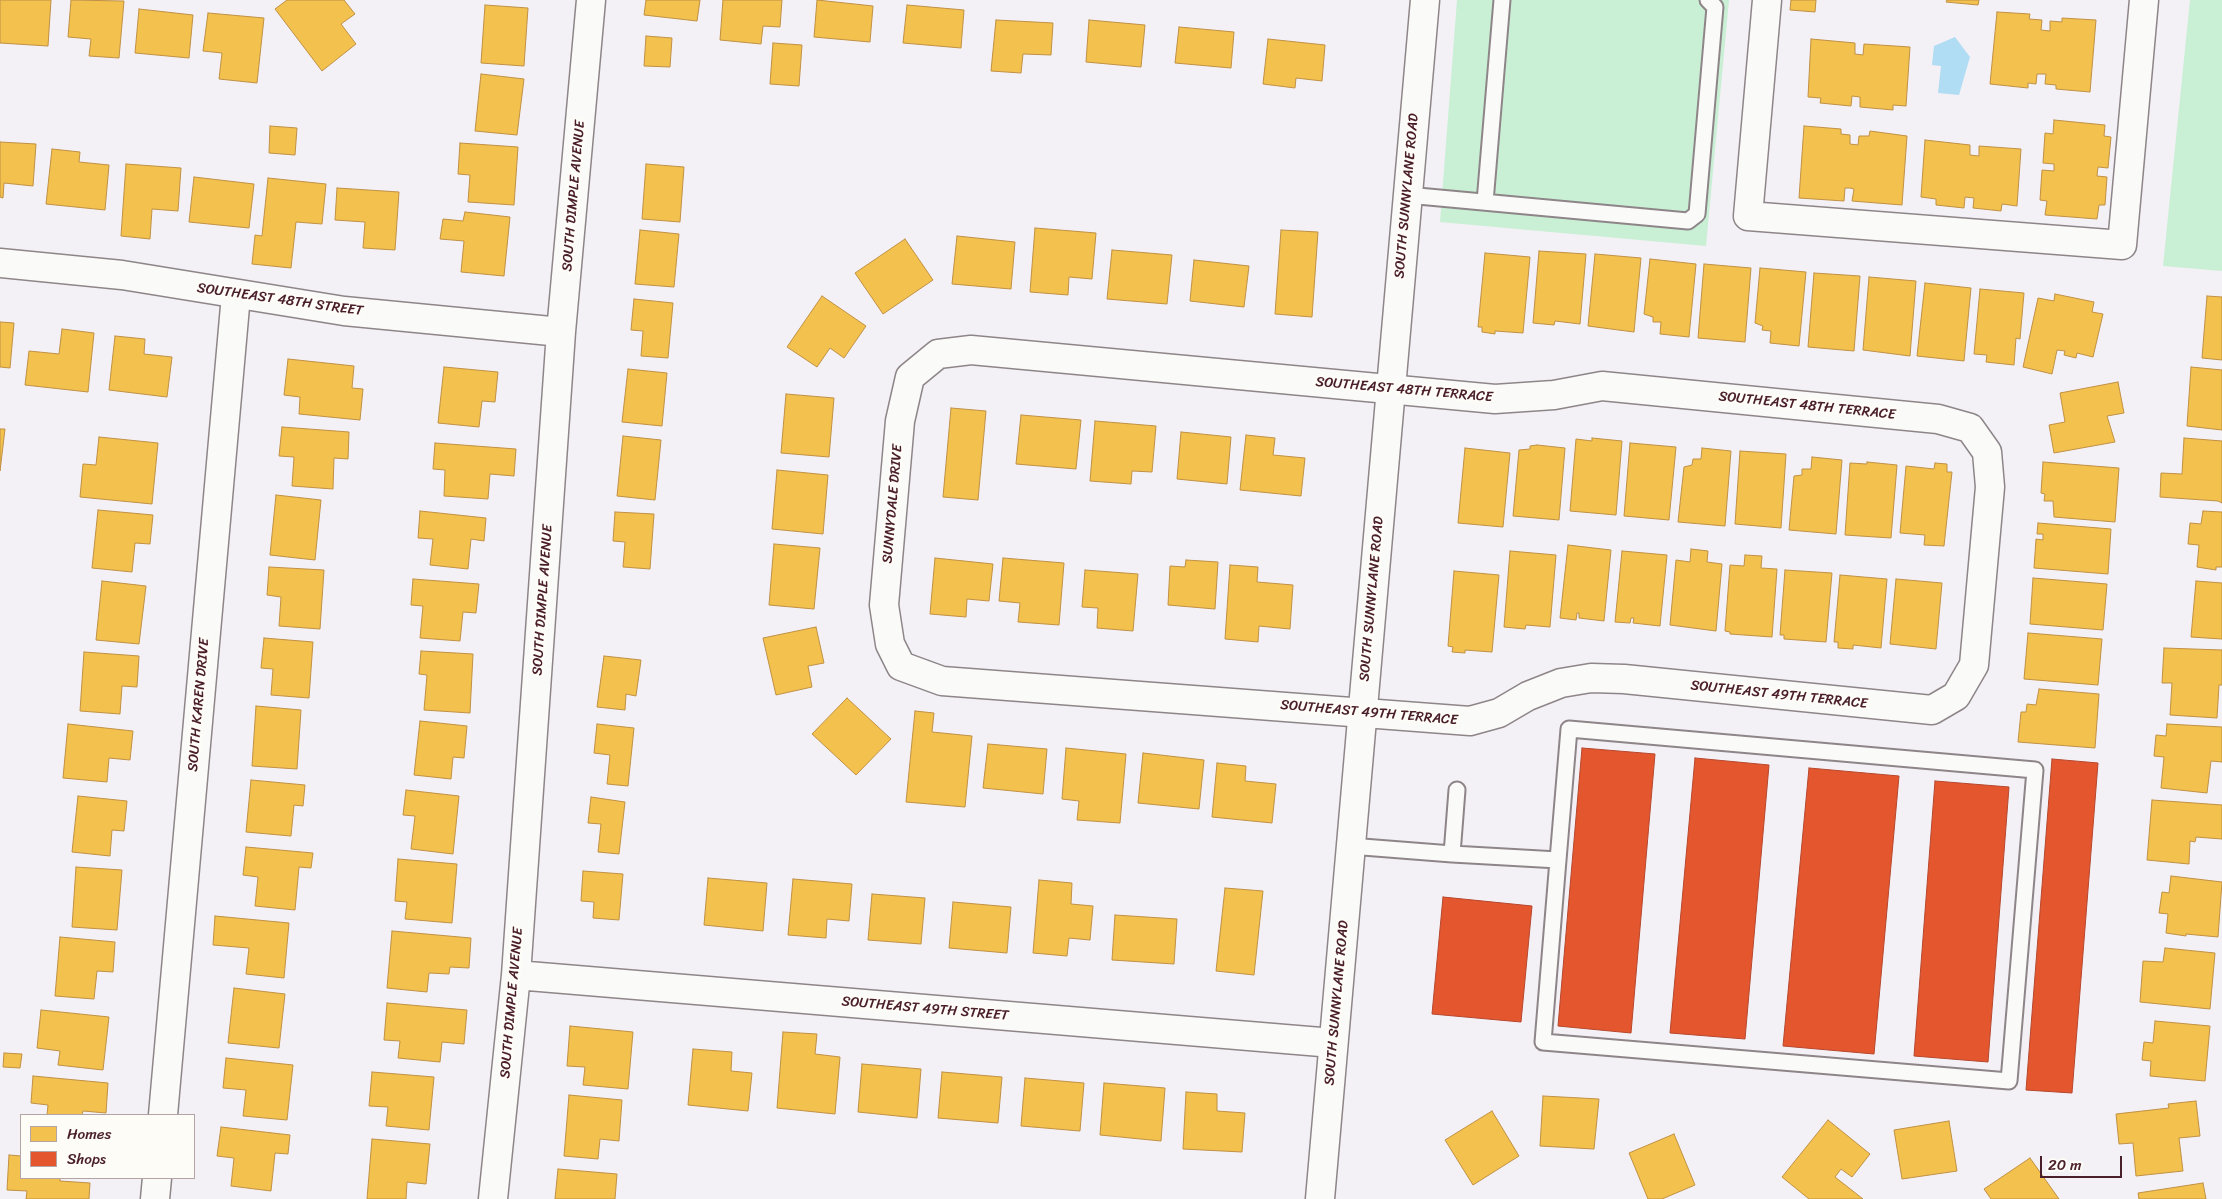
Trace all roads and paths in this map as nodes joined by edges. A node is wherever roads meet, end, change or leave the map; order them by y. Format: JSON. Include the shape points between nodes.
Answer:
{"nodes":[{"id":1,"x":591,"y":0,"type":"edge"},
{"id":2,"x":1425,"y":0,"type":"edge"},
{"id":3,"x":1502,"y":0,"type":"edge"},
{"id":4,"x":1708,"y":0,"type":"edge"},
{"id":5,"x":1767,"y":0,"type":"edge"},
{"id":6,"x":2144,"y":0,"type":"edge"},
{"id":7,"x":1407,"y":195,"type":"junction"},
{"id":8,"x":1486,"y":202,"type":"junction"},
{"id":9,"x":0,"y":263,"type":"edge"},
{"id":10,"x":236,"y":295,"type":"junction"},
{"id":11,"x":562,"y":332,"type":"junction"},
{"id":12,"x":938,"y":354,"type":"joint"},
{"id":13,"x":1390,"y":388,"type":"junction"},
{"id":14,"x":1984,"y":561,"type":"joint"},
{"id":15,"x":902,"y":666,"type":"joint"},
{"id":16,"x":1362,"y":714,"type":"junction"},
{"id":17,"x":1457,"y":790,"type":"dead end"},
{"id":18,"x":1350,"y":846,"type":"junction"},
{"id":19,"x":1452,"y":854,"type":"junction"},
{"id":20,"x":1558,"y":860,"type":"junction"},
{"id":21,"x":516,"y":975,"type":"junction"},
{"id":22,"x":1333,"y":1043,"type":"junction"},
{"id":23,"x":163,"y":1114,"type":"edge"},
{"id":24,"x":157,"y":1179,"type":"edge"},
{"id":25,"x":155,"y":1199,"type":"edge"},
{"id":26,"x":493,"y":1199,"type":"edge"},
{"id":27,"x":1320,"y":1199,"type":"edge"}],
"edges":[{"from":1,"to":11,"type":"street","name":"SOUTH DIMPLE AVENUE"},
{"from":2,"to":7,"type":"street","name":"SOUTH SUNNYLANE ROAD"},
{"from":3,"to":8,"type":"lane"},
{"from":4,"to":8,"type":"lane","via":[[1715,7],[1697,214],[1688,221]]},
{"from":5,"to":6,"type":"street","via":[[1748,216],[2122,245]]},
{"from":7,"to":8,"type":"lane"},
{"from":7,"to":13,"type":"street","name":"SOUTH SUNNYLANE ROAD"},
{"from":9,"to":10,"type":"street","name":"SOUTHEAST 48TH STREET","via":[[122,275]]},
{"from":10,"to":11,"type":"street","name":"SOUTHEAST 48TH STREET","via":[[344,311]]},
{"from":10,"to":23,"type":"street","name":"SOUTH KAREN DRIVE"},
{"from":11,"to":21,"type":"street","name":"SOUTH DIMPLE AVENUE"},
{"from":12,"to":13,"type":"street","name":"SOUTHEAST 48TH TERRACE","via":[[971,350]]},
{"from":12,"to":15,"type":"street","name":"SUNNYDALE DRIVE","via":[[910,377],[900,421],[884,605],[890,644]]},
{"from":13,"to":14,"type":"street","name":"SOUTHEAST 48TH TERRACE","via":[[1495,399],[1554,395],[1602,386],[1938,419],[1970,428],[1987,452],[1990,487]]},
{"from":13,"to":16,"type":"street","name":"SOUTH SUNNYLANE ROAD"},
{"from":14,"to":16,"type":"street","name":"SOUTHEAST 49TH TERRACE","via":[[1974,666],[1956,696],[1932,710],[1591,678],[1561,682],[1499,713],[1470,721]]},
{"from":15,"to":16,"type":"street","name":"SOUTHEAST 49TH TERRACE","via":[[942,681]]},
{"from":16,"to":18,"type":"street","name":"SOUTH SUNNYLANE ROAD"},
{"from":17,"to":19,"type":"lane"},
{"from":18,"to":19,"type":"lane"},
{"from":18,"to":22,"type":"street","name":"SOUTH SUNNYLANE ROAD"},
{"from":19,"to":20,"type":"lane"},
{"from":20,"to":20,"type":"lane","via":[[1569,729],[2035,770],[2010,1081],[1543,1042]]},
{"from":21,"to":22,"type":"street","name":"SOUTHEAST 49TH STREET"},
{"from":21,"to":26,"type":"street","name":"SOUTH DIMPLE AVENUE"},
{"from":22,"to":27,"type":"street","name":"SOUTH SUNNYLANE ROAD"},
{"from":24,"to":25,"type":"street"}]}
